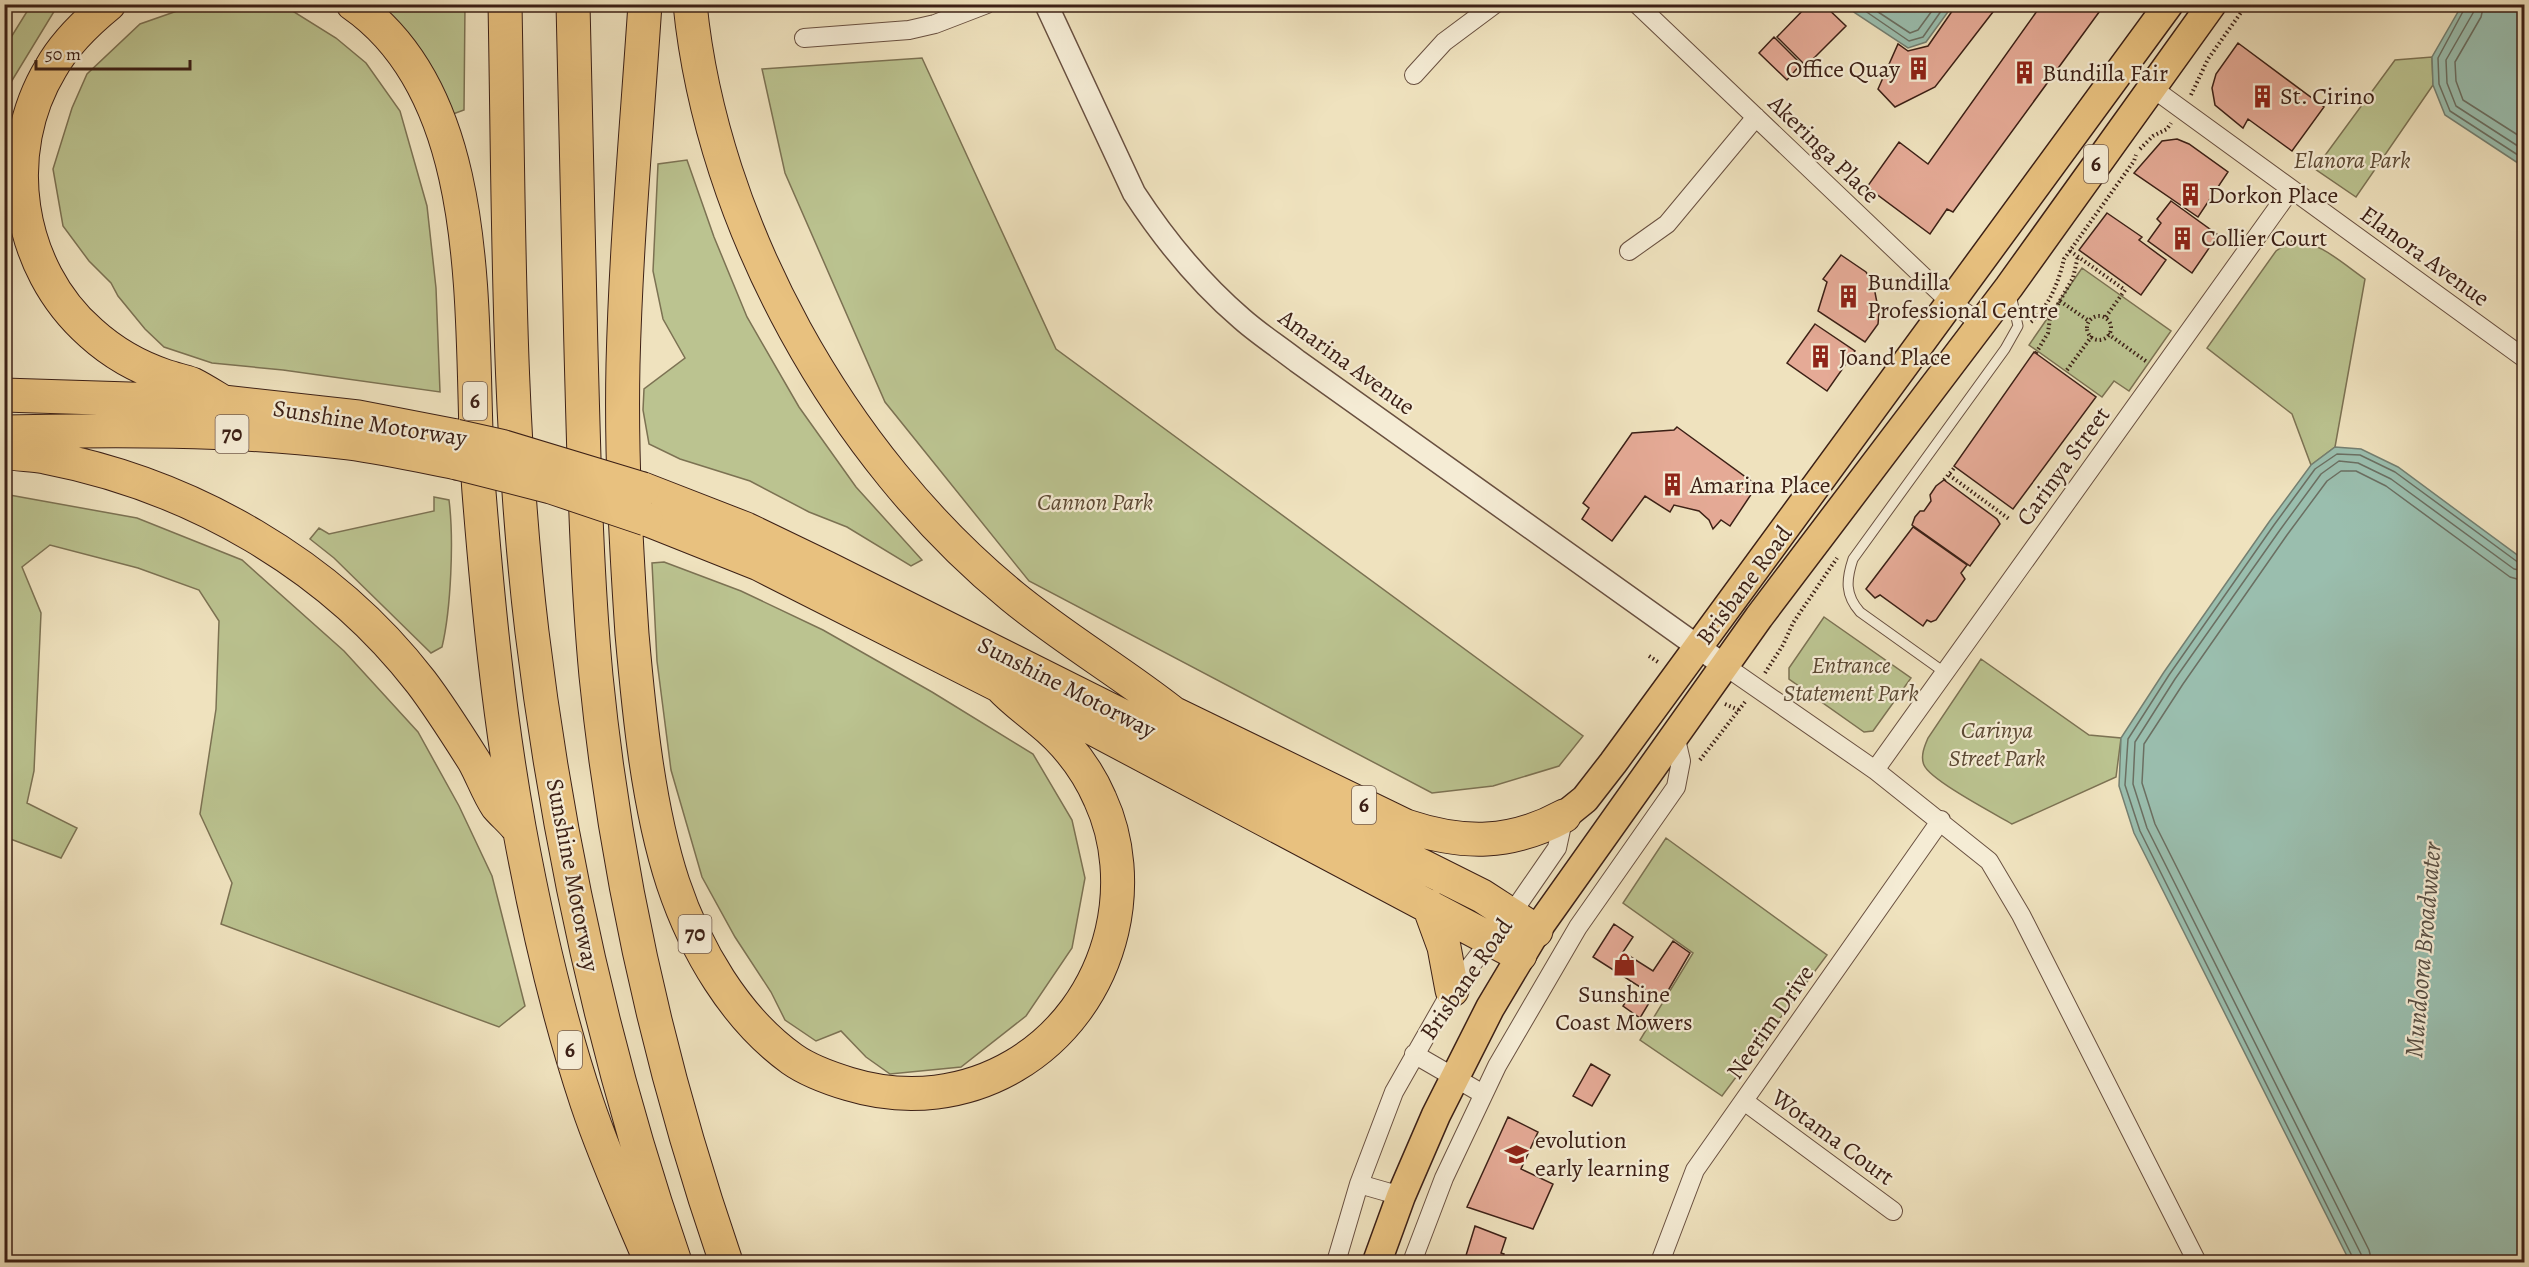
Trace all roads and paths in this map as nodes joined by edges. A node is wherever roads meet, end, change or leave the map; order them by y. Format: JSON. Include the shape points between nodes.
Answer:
{"nodes":[{"id":1,"x":109,"y":4,"type":"edge"},
{"id":2,"x":352,"y":4,"type":"edge"},
{"id":3,"x":505,"y":4,"type":"edge"},
{"id":4,"x":573,"y":4,"type":"edge"},
{"id":5,"x":645,"y":4,"type":"edge"},
{"id":6,"x":690,"y":4,"type":"edge"},
{"id":7,"x":987,"y":4,"type":"edge"},
{"id":8,"x":1046,"y":4,"type":"edge"},
{"id":9,"x":1495,"y":4,"type":"edge"},
{"id":10,"x":1637,"y":4,"type":"edge"},
{"id":11,"x":2169,"y":4,"type":"edge"},
{"id":12,"x":2212,"y":4,"type":"edge"},
{"id":13,"x":804,"y":38,"type":"dead end"},
{"id":14,"x":1414,"y":75,"type":"dead end"},
{"id":15,"x":2151,"y":87,"type":"junction"},
{"id":16,"x":1756,"y":117,"type":"junction"},
{"id":17,"x":2291,"y":189,"type":"junction"},
{"id":18,"x":1629,"y":250,"type":"dead end"},
{"id":19,"x":2070,"y":250,"type":"dead end"},
{"id":20,"x":2078,"y":256,"type":"junction"},
{"id":21,"x":2009,"y":287,"type":"junction"},
{"id":22,"x":2060,"y":301,"type":"junction"},
{"id":23,"x":1951,"y":303,"type":"junction"},
{"id":24,"x":2105,"y":318,"type":"junction"},
{"id":25,"x":2089,"y":321,"type":"junction"},
{"id":26,"x":1981,"y":323,"type":"junction"},
{"id":27,"x":2108,"y":334,"type":"junction"},
{"id":28,"x":2092,"y":336,"type":"junction"},
{"id":29,"x":2036,"y":353,"type":"dead end"},
{"id":30,"x":2524,"y":357,"type":"edge"},
{"id":31,"x":2067,"y":370,"type":"dead end"},
{"id":32,"x":2161,"y":371,"type":"junction"},
{"id":33,"x":4,"y":395,"type":"edge"},
{"id":34,"x":223,"y":402,"type":"junction"},
{"id":35,"x":4,"y":432,"type":"edge"},
{"id":36,"x":457,"y":449,"type":"junction"},
{"id":37,"x":4,"y":452,"type":"edge"},
{"id":38,"x":1955,"y":467,"type":"dead end"},
{"id":39,"x":1948,"y":475,"type":"junction"},
{"id":40,"x":1944,"y":480,"type":"dead end"},
{"id":41,"x":644,"y":504,"type":"junction"},
{"id":42,"x":2009,"y":519,"type":"dead end"},
{"id":43,"x":791,"y":550,"type":"junction"},
{"id":44,"x":1698,"y":647,"type":"junction"},
{"id":45,"x":1649,"y":656,"type":"dead end"},
{"id":46,"x":1661,"y":664,"type":"dead end"},
{"id":47,"x":1725,"y":666,"type":"junction"},
{"id":48,"x":1944,"y":672,"type":"junction"},
{"id":49,"x":1000,"y":686,"type":"junction"},
{"id":50,"x":1724,"y":704,"type":"dead end"},
{"id":51,"x":1739,"y":710,"type":"dead end"},
{"id":52,"x":1173,"y":713,"type":"junction"},
{"id":53,"x":1675,"y":735,"type":"junction"},
{"id":54,"x":1875,"y":770,"type":"junction"},
{"id":55,"x":1564,"y":816,"type":"junction"},
{"id":56,"x":1941,"y":820,"type":"junction"},
{"id":57,"x":519,"y":829,"type":"junction"},
{"id":58,"x":1429,"y":906,"type":"junction"},
{"id":59,"x":1514,"y":935,"type":"junction"},
{"id":60,"x":1452,"y":990,"type":"junction"},
{"id":61,"x":1414,"y":1054,"type":"junction"},
{"id":62,"x":1454,"y":1078,"type":"junction"},
{"id":63,"x":1483,"y":1094,"type":"junction"},
{"id":64,"x":1744,"y":1101,"type":"junction"},
{"id":65,"x":1359,"y":1184,"type":"junction"},
{"id":66,"x":1401,"y":1196,"type":"junction"},
{"id":67,"x":1893,"y":1211,"type":"dead end"},
{"id":68,"x":651,"y":1263,"type":"edge"},
{"id":69,"x":675,"y":1263,"type":"edge"},
{"id":70,"x":726,"y":1263,"type":"edge"},
{"id":71,"x":1336,"y":1263,"type":"edge"},
{"id":72,"x":1377,"y":1263,"type":"edge"},
{"id":73,"x":1412,"y":1263,"type":"edge"},
{"id":74,"x":1660,"y":1263,"type":"edge"},
{"id":75,"x":2197,"y":1263,"type":"edge"}],
"edges":[{"from":1,"to":34,"type":"highway","number":"6","via":[[72,39],[37,95],[26,126],[21,158],[25,222],[48,282],[90,333],[141,367],[192,384]]},
{"from":2,"to":57,"type":"highway","number":"6","via":[[385,32],[406,58],[442,129],[455,169],[467,241],[479,488],[493,642]]},
{"from":3,"to":69,"type":"highway","name":"Sunshine Motorway","via":[[516,406],[532,631],[569,868],[592,973],[630,1117]]},
{"from":4,"to":70,"type":"highway","name":"Sunshine Motorway","via":[[587,532],[598,688],[622,866],[642,966],[670,1081]]},
{"from":5,"to":49,"type":"highway","number":"70","via":[[628,241],[623,453],[636,678],[652,794],[673,882],[708,961],[739,1008],[767,1039],[795,1061],[827,1077],[867,1089],[924,1094],[990,1078],[1047,1043],[1084,1001],[1098,974],[1116,905],[1117,861],[1111,827],[1101,800],[1063,742]]},
{"from":6,"to":52,"type":"highway","via":[[707,104],[747,228],[807,352],[856,429],[937,527],[1011,595]]},
{"from":7,"to":13,"type":"street","via":[[909,30]]},
{"from":8,"to":44,"type":"street","name":"Amarina Avenue","via":[[1134,192],[1171,245],[1214,292],[1242,319],[1298,361]]},
{"from":9,"to":14,"type":"street","via":[[1444,42]]},
{"from":10,"to":16,"type":"street","name":"Akeringa Place"},
{"from":11,"to":23,"type":"main road","name":"Brisbane Road","number":"6"},
{"from":12,"to":15,"type":"main road","name":"Brisbane Road","number":"6"},
{"from":15,"to":17,"type":"street","name":"Elanora Avenue"},
{"from":15,"to":21,"type":"main road","name":"Brisbane Road","number":"6"},
{"from":16,"to":18,"type":"street","via":[[1667,224]]},
{"from":16,"to":23,"type":"street","name":"Akeringa Place"},
{"from":17,"to":30,"type":"street","name":"Elanora Avenue"},
{"from":17,"to":32,"type":"street","name":"Carinya Street"},
{"from":19,"to":20,"type":"path"},
{"from":20,"to":22,"type":"path","via":[[2073,278]]},
{"from":20,"to":24,"type":"path","via":[[2125,290]]},
{"from":21,"to":26,"type":"main road","name":"Brisbane Road","number":"6"},
{"from":21,"to":48,"type":"lane","via":[[2018,326],[1853,559],[1848,574],[1851,601],[1860,612]]},
{"from":22,"to":25,"type":"path"},
{"from":22,"to":29,"type":"path"},
{"from":23,"to":26,"type":"street","name":"Akeringa Place"},
{"from":23,"to":44,"type":"main road","name":"Brisbane Road","number":"6"},
{"from":24,"to":25,"type":"path"},
{"from":24,"to":27,"type":"path","via":[[2110,325]]},
{"from":25,"to":28,"type":"path","via":[[2087,328]]},
{"from":26,"to":47,"type":"main road","name":"Brisbane Road","number":"6"},
{"from":27,"to":28,"type":"path","via":[[2102,339]]},
{"from":27,"to":32,"type":"path"},
{"from":28,"to":31,"type":"path"},
{"from":32,"to":48,"type":"street","name":"Carinya Street"},
{"from":33,"to":34,"type":"highway","name":"Sunshine Motorway"},
{"from":34,"to":36,"type":"highway","name":"Sunshine Motorway","number":"6","via":[[358,417]]},
{"from":35,"to":36,"type":"highway","name":"Sunshine Motorway","number":"70","via":[[171,431]]},
{"from":36,"to":41,"type":"highway","name":"Sunshine Motorway","number":"6","bridge":true,"via":[[511,449]]},
{"from":37,"to":57,"type":"highway","via":[[53,459],[152,487],[229,522],[289,558],[343,600],[413,673],[459,737],[496,804]]},
{"from":38,"to":39,"type":"path"},
{"from":39,"to":40,"type":"path"},
{"from":39,"to":42,"type":"path"},
{"from":41,"to":43,"type":"highway","name":"Sunshine Motorway","number":"6","via":[[737,525]]},
{"from":41,"to":49,"type":"highway","name":"Sunshine Motorway","number":"70"},
{"from":43,"to":52,"type":"highway","number":"6","via":[[833,558],[1136,700]]},
{"from":43,"to":59,"type":"highway","name":"Sunshine Motorway","via":[[1482,896]]},
{"from":44,"to":47,"type":"street","name":"Amarina Avenue"},
{"from":44,"to":55,"type":"main road","name":"Brisbane Road","number":"6","via":[[1594,788]]},
{"from":45,"to":46,"type":"path"},
{"from":47,"to":53,"type":"main road","name":"Brisbane Road","number":"6"},
{"from":47,"to":54,"type":"street"},
{"from":48,"to":54,"type":"street","name":"Carinya Street"},
{"from":49,"to":58,"type":"highway","name":"Sunshine Motorway","via":[[1041,700]]},
{"from":50,"to":51,"type":"path"},
{"from":52,"to":55,"type":"highway","number":"6","via":[[1425,832],[1467,839],[1509,838]]},
{"from":53,"to":59,"type":"main road","name":"Brisbane Road","number":"6"},
{"from":53,"to":63,"type":"street","via":[[1682,761],[1676,787],[1578,927]]},
{"from":54,"to":56,"type":"street"},
{"from":55,"to":59,"type":"street","name":"Brisbane Road","via":[[1557,848]]},
{"from":56,"to":64,"type":"street","name":"Neerim Drive"},
{"from":56,"to":75,"type":"street","via":[[1989,861],[2016,906]]},
{"from":57,"to":68,"type":"highway","number":"6","via":[[569,1047],[588,1106]]},
{"from":58,"to":59,"type":"highway","name":"Sunshine Motorway"},
{"from":58,"to":60,"type":"highway","via":[[1444,947]]},
{"from":59,"to":60,"type":"street","name":"Brisbane Road"},
{"from":59,"to":62,"type":"main road","name":"Brisbane Road","number":"6"},
{"from":60,"to":61,"type":"street","name":"Brisbane Road"},
{"from":61,"to":62,"type":"street"},
{"from":61,"to":65,"type":"street","name":"Brisbane Road","via":[[1383,1117]]},
{"from":62,"to":63,"type":"street"},
{"from":62,"to":66,"type":"main road","name":"Brisbane Road","number":"6"},
{"from":63,"to":73,"type":"street","via":[[1444,1178]]},
{"from":64,"to":67,"type":"street","name":"Wotama Court"},
{"from":64,"to":74,"type":"street","name":"Neerim Drive","via":[[1695,1170]]},
{"from":65,"to":66,"type":"street"},
{"from":65,"to":71,"type":"street","name":"Brisbane Road"},
{"from":66,"to":72,"type":"main road","name":"Brisbane Road","number":"6"}]}
